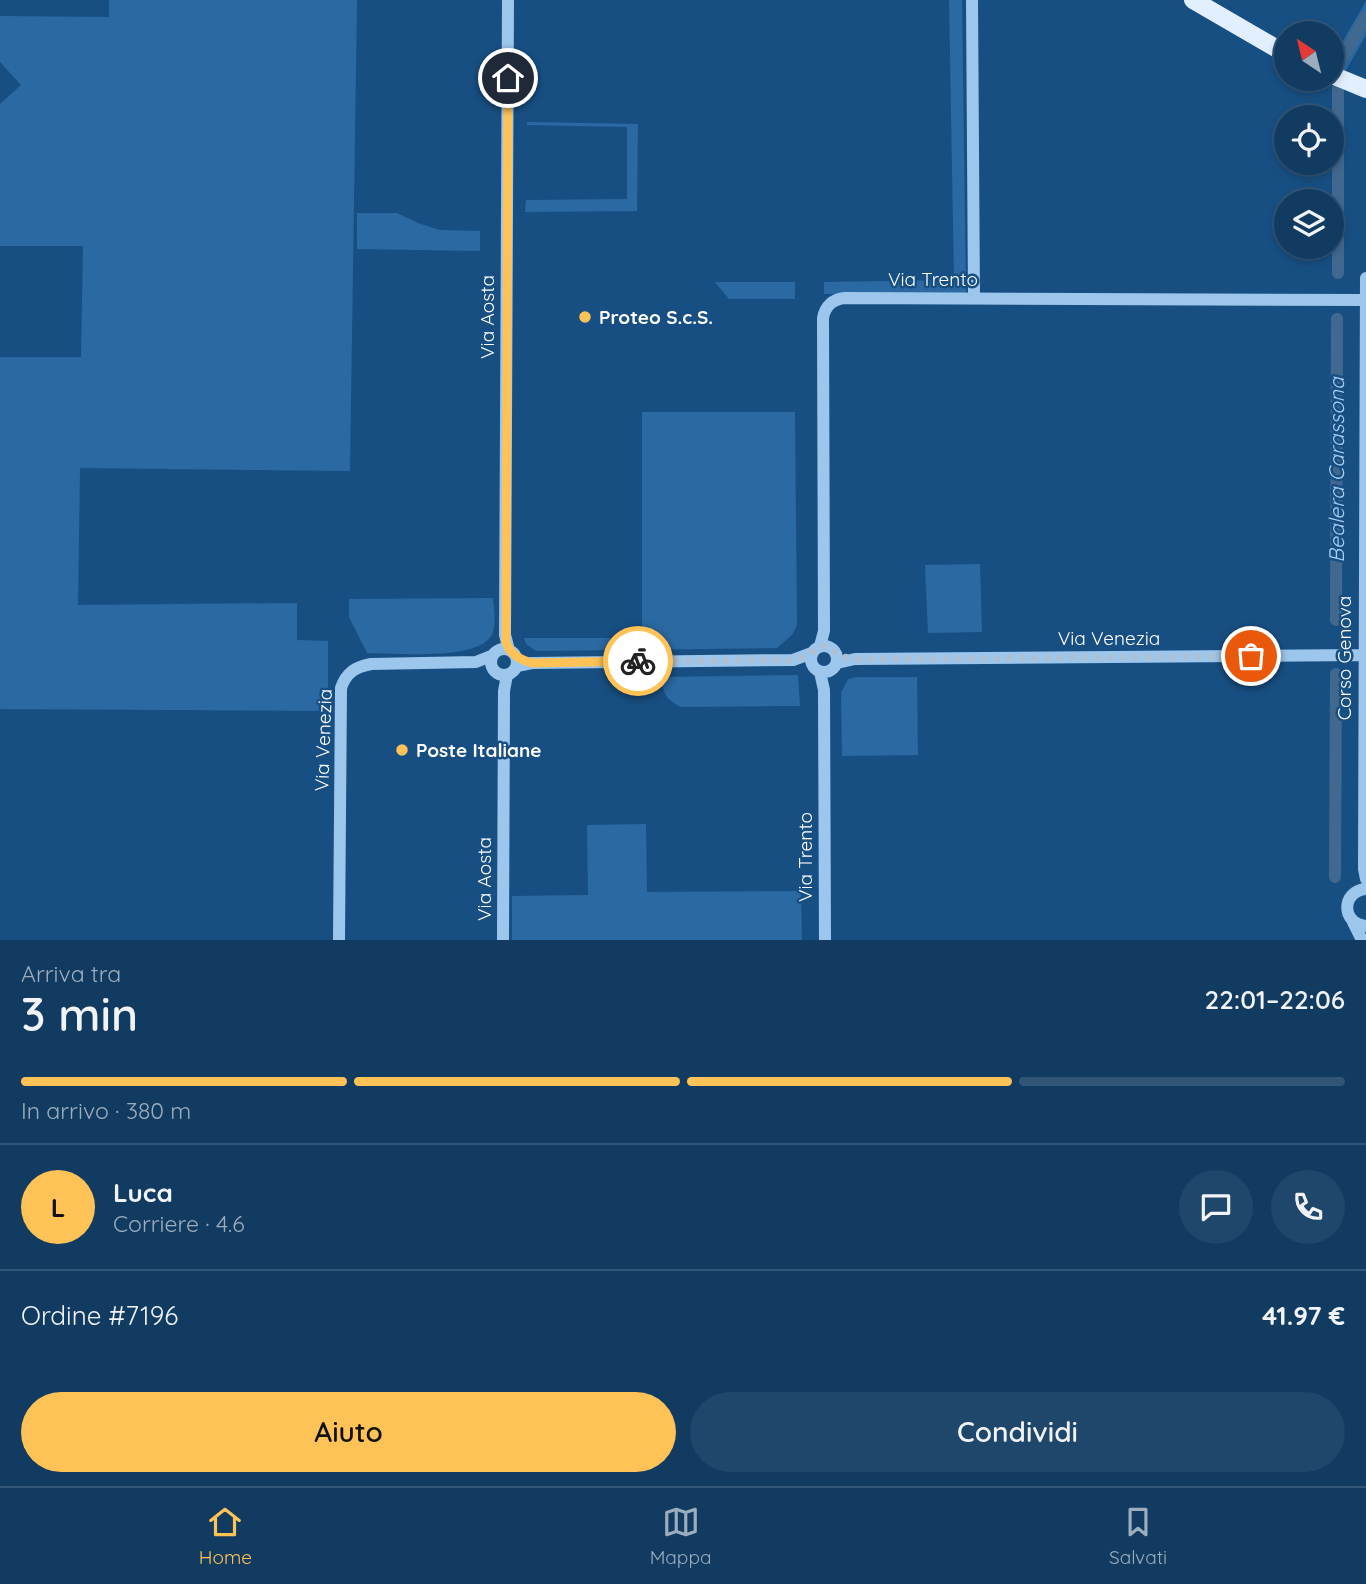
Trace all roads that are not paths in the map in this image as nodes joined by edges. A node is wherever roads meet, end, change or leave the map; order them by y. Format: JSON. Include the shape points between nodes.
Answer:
{"nodes":[{"id":1,"x":508,"y":0,"type":"edge"},
{"id":2,"x":972,"y":0,"type":"edge"},
{"id":3,"x":1193,"y":0,"type":"edge"},
{"id":4,"x":1274,"y":47,"type":"edge"},
{"id":5,"x":1344,"y":80,"type":"edge"},
{"id":6,"x":1366,"y":89,"type":"edge"},
{"id":7,"x":1366,"y":278,"type":"edge"},
{"id":8,"x":975,"y":298,"type":"junction"},
{"id":9,"x":1366,"y":300,"type":"edge"},
{"id":10,"x":1363,"y":655,"type":"junction"},
{"id":11,"x":824,"y":659,"type":"junction"},
{"id":12,"x":504,"y":662,"type":"junction"},
{"id":13,"x":1365,"y":874,"type":"edge"},
{"id":14,"x":1361,"y":891,"type":"edge"},
{"id":15,"x":1360,"y":924,"type":"edge"},
{"id":16,"x":339,"y":940,"type":"edge"},
{"id":17,"x":503,"y":940,"type":"edge"},
{"id":18,"x":825,"y":940,"type":"edge"},
{"id":19,"x":1362,"y":940,"type":"edge"}],
"edges":[{"from":1,"to":12,"type":"street","name":"Via Aosta"},
{"from":2,"to":8,"type":"street"},
{"from":3,"to":4,"type":"main road"},
{"from":5,"to":6,"type":"main road"},
{"from":7,"to":9,"type":"street","name":"Corso Genova"},
{"from":8,"to":9,"type":"street","name":"Via Trento"},
{"from":8,"to":11,"type":"street","name":"Via Trento","via":[[842,298],[826,308]]},
{"from":9,"to":10,"type":"street","name":"Corso Genova"},
{"from":10,"to":11,"type":"street","name":"Via Venezia"},
{"from":10,"to":13,"type":"street","name":"Corso Genova"},
{"from":11,"to":12,"type":"street","name":"Via Venezia"},
{"from":11,"to":18,"type":"street","name":"Via Trento"},
{"from":12,"to":16,"type":"street","name":"Via Venezia","via":[[371,664],[359,666],[344,678]]},
{"from":12,"to":17,"type":"street","name":"Via Aosta"},
{"from":13,"to":14,"type":"street","name":"Corso Genova"},
{"from":14,"to":15,"type":"street","name":"Corso Genova","via":[[1350,896],[1346,907],[1349,917]]},
{"from":15,"to":19,"type":"street","name":"Corso Genova"}]}
